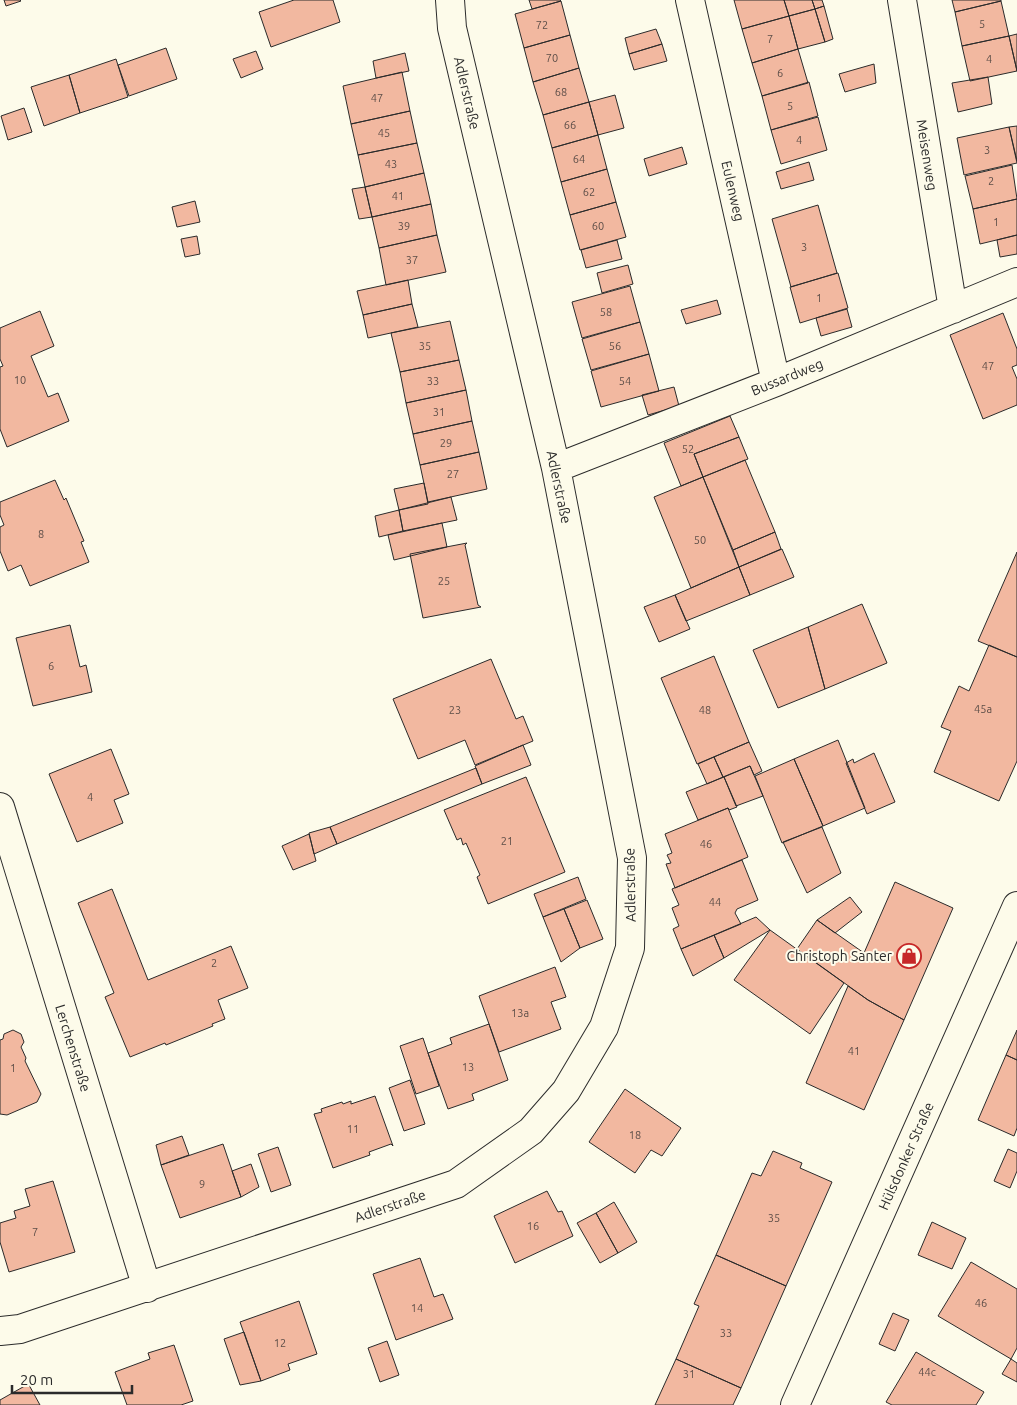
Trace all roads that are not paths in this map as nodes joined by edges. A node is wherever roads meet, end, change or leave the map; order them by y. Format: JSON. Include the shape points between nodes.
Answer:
{"nodes":[{"id":1,"x":690,"y":0,"type":"edge"},
{"id":2,"x":902,"y":0,"type":"edge"},
{"id":3,"x":457,"y":2,"type":"edge"},
{"id":4,"x":1017,"y":282,"type":"edge"},
{"id":5,"x":953,"y":310,"type":"junction"},
{"id":6,"x":776,"y":382,"type":"junction"},
{"id":7,"x":556,"y":468,"type":"junction"},
{"id":8,"x":0,"y":808,"type":"edge"},
{"id":9,"x":1017,"y":906,"type":"edge"},
{"id":10,"x":147,"y":1288,"type":"junction"},
{"id":11,"x":0,"y":1331,"type":"edge"},
{"id":12,"x":795,"y":1405,"type":"edge"}],
"edges":[{"from":1,"to":6,"type":"street","name":"Eulenweg"},
{"from":2,"to":5,"type":"street","name":"Meisenweg"},
{"from":3,"to":7,"type":"street","name":"Adlerstraße","via":[[452,28]]},
{"from":4,"to":5,"type":"street","name":"Bussardweg"},
{"from":5,"to":6,"type":"street","name":"Bussardweg"},
{"from":6,"to":7,"type":"street","name":"Bussardweg"},
{"from":7,"to":10,"type":"street","name":"Adlerstraße","via":[[632,858],[630,948],[604,1027],[566,1090],[531,1131],[456,1184]]},
{"from":8,"to":10,"type":"street","name":"Lerchenstraße"},
{"from":9,"to":12,"type":"street","name":"Hülsdonker Straße"},
{"from":10,"to":11,"type":"street","name":"Adlerstraße","via":[[20,1329]]}]}
